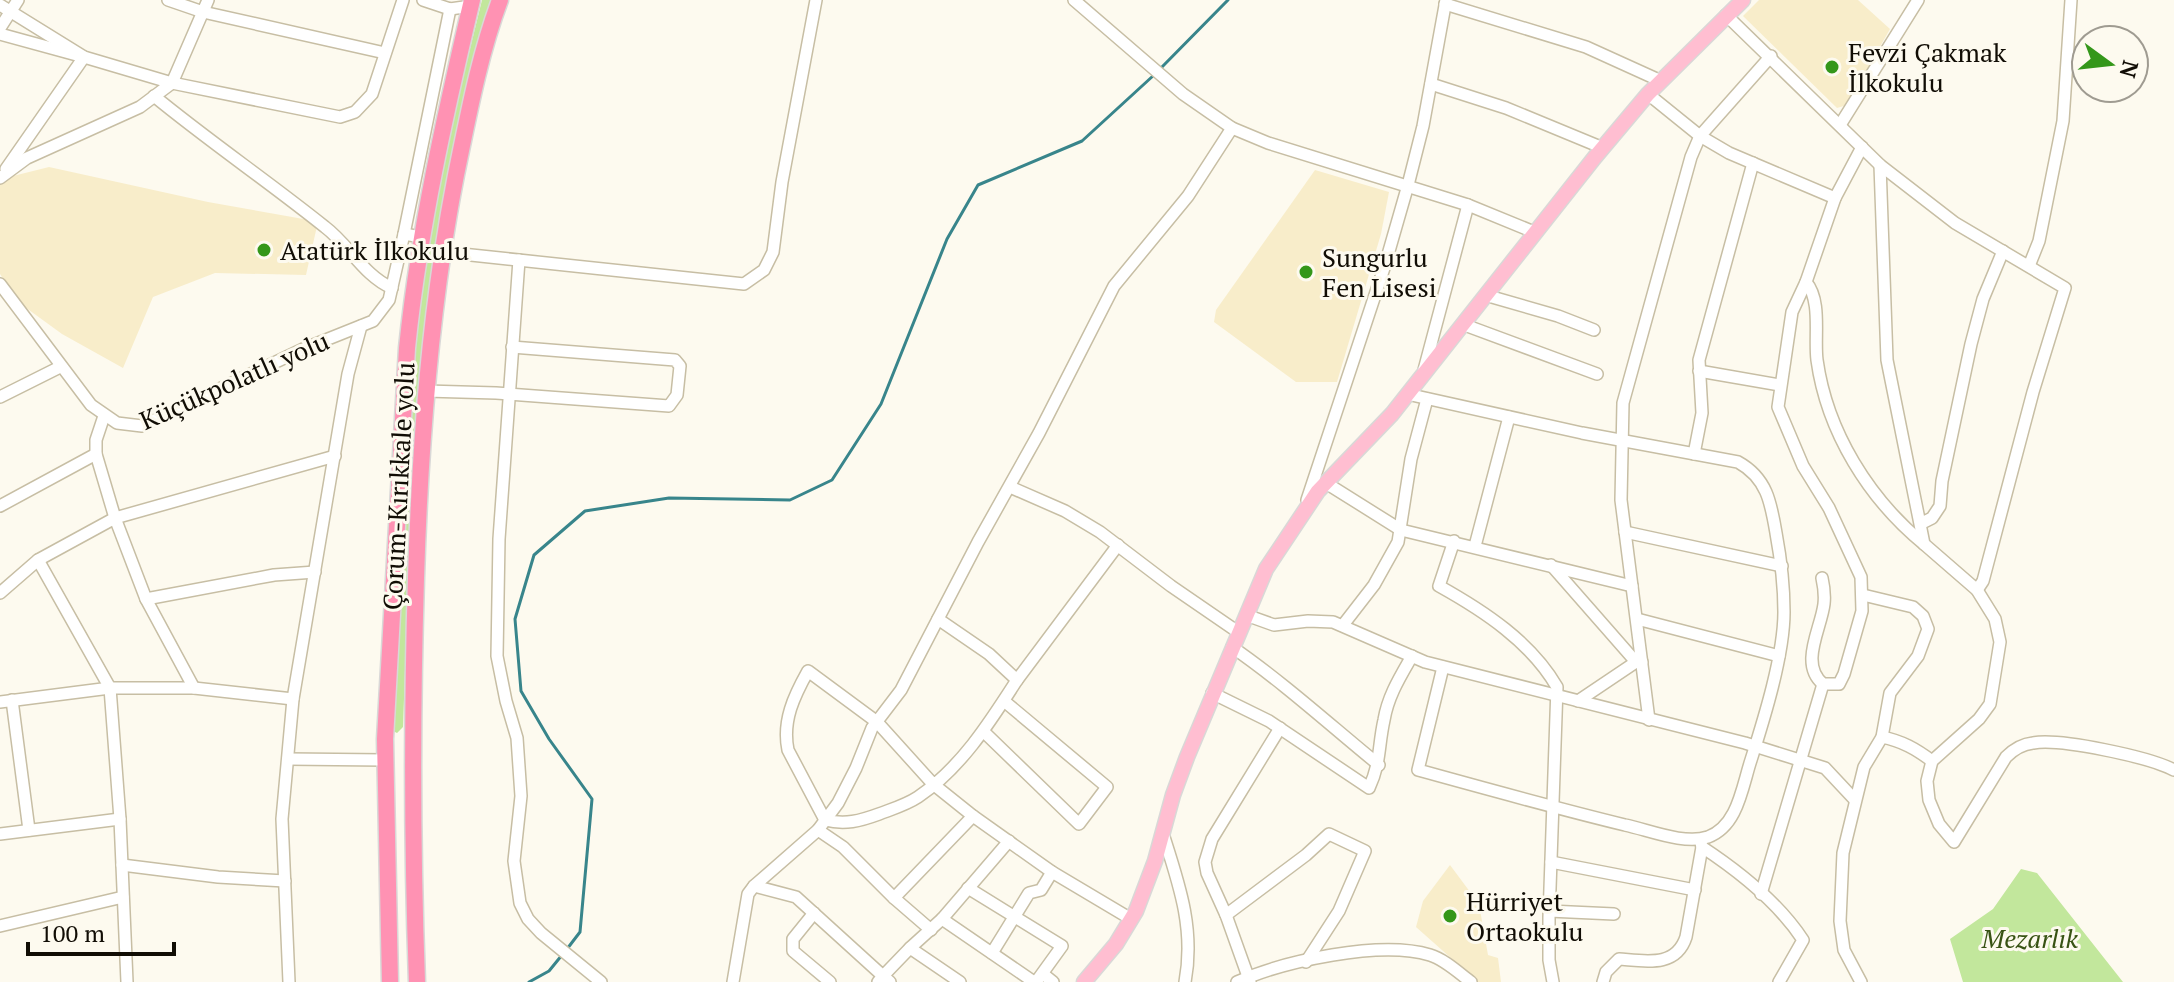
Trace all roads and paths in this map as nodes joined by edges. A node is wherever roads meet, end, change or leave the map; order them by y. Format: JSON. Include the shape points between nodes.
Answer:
{"nodes":[{"id":1,"x":18,"y":0,"type":"edge"},
{"id":2,"x":168,"y":0,"type":"edge"},
{"id":3,"x":403,"y":0,"type":"edge"},
{"id":4,"x":423,"y":0,"type":"edge"},
{"id":5,"x":500,"y":0,"type":"edge"},
{"id":6,"x":816,"y":0,"type":"edge"},
{"id":7,"x":1074,"y":0,"type":"edge"},
{"id":8,"x":1743,"y":0,"type":"edge"},
{"id":9,"x":1918,"y":0,"type":"edge"},
{"id":10,"x":2071,"y":0,"type":"edge"},
{"id":11,"x":1446,"y":2,"type":"edge"},
{"id":12,"x":472,"y":3,"type":"edge"},
{"id":13,"x":206,"y":6,"type":"edge"},
{"id":14,"x":5,"y":8,"type":"edge"},
{"id":15,"x":450,"y":9,"type":"junction"},
{"id":16,"x":1726,"y":15,"type":"junction"},
{"id":17,"x":0,"y":31,"type":"edge"},
{"id":18,"x":385,"y":53,"type":"junction"},
{"id":19,"x":1771,"y":56,"type":"junction"},
{"id":20,"x":84,"y":57,"type":"junction"},
{"id":21,"x":1661,"y":81,"type":"junction"},
{"id":22,"x":172,"y":83,"type":"junction"},
{"id":23,"x":1431,"y":84,"type":"junction"},
{"id":24,"x":1648,"y":94,"type":"junction"},
{"id":25,"x":154,"y":96,"type":"junction"},
{"id":26,"x":1840,"y":125,"type":"junction"},
{"id":27,"x":1232,"y":128,"type":"junction"},
{"id":28,"x":424,"y":129,"type":"junction"},
{"id":29,"x":442,"y":133,"type":"junction"},
{"id":30,"x":1700,"y":136,"type":"junction"},
{"id":31,"x":1862,"y":147,"type":"junction"},
{"id":32,"x":1603,"y":148,"type":"junction"},
{"id":33,"x":1753,"y":163,"type":"junction"},
{"id":34,"x":1880,"y":165,"type":"junction"},
{"id":35,"x":0,"y":177,"type":"edge"},
{"id":36,"x":1408,"y":185,"type":"junction"},
{"id":37,"x":1835,"y":198,"type":"junction"},
{"id":38,"x":1468,"y":205,"type":"junction"},
{"id":39,"x":1534,"y":232,"type":"junction"},
{"id":40,"x":412,"y":236,"type":"junction"},
{"id":41,"x":2003,"y":251,"type":"junction"},
{"id":42,"x":443,"y":252,"type":"junction"},
{"id":43,"x":519,"y":260,"type":"junction"},
{"id":44,"x":2029,"y":266,"type":"junction"},
{"id":45,"x":1806,"y":282,"type":"junction"},
{"id":46,"x":0,"y":284,"type":"edge"},
{"id":47,"x":392,"y":288,"type":"junction"},
{"id":48,"x":1485,"y":295,"type":"junction"},
{"id":49,"x":1462,"y":324,"type":"junction"},
{"id":50,"x":361,"y":326,"type":"junction"},
{"id":51,"x":1594,"y":330,"type":"dead end"},
{"id":52,"x":512,"y":347,"type":"junction"},
{"id":53,"x":60,"y":367,"type":"junction"},
{"id":54,"x":1699,"y":371,"type":"junction"},
{"id":55,"x":1423,"y":374,"type":"junction"},
{"id":56,"x":1597,"y":374,"type":"dead end"},
{"id":57,"x":1780,"y":385,"type":"junction"},
{"id":58,"x":426,"y":391,"type":"junction"},
{"id":59,"x":509,"y":394,"type":"junction"},
{"id":60,"x":1407,"y":394,"type":"junction"},
{"id":61,"x":0,"y":397,"type":"edge"},
{"id":62,"x":1427,"y":399,"type":"junction"},
{"id":63,"x":104,"y":416,"type":"junction"},
{"id":64,"x":1509,"y":417,"type":"junction"},
{"id":65,"x":1623,"y":440,"type":"junction"},
{"id":66,"x":96,"y":454,"type":"junction"},
{"id":67,"x":1694,"y":454,"type":"junction"},
{"id":68,"x":335,"y":456,"type":"junction"},
{"id":69,"x":1326,"y":483,"type":"junction"},
{"id":70,"x":1010,"y":487,"type":"junction"},
{"id":71,"x":0,"y":506,"type":"edge"},
{"id":72,"x":115,"y":518,"type":"junction"},
{"id":73,"x":1301,"y":518,"type":"junction"},
{"id":74,"x":1922,"y":523,"type":"junction"},
{"id":75,"x":1401,"y":530,"type":"junction"},
{"id":76,"x":1625,"y":532,"type":"junction"},
{"id":77,"x":1454,"y":541,"type":"junction"},
{"id":78,"x":1924,"y":544,"type":"junction"},
{"id":79,"x":1118,"y":545,"type":"junction"},
{"id":80,"x":1475,"y":546,"type":"junction"},
{"id":81,"x":38,"y":560,"type":"junction"},
{"id":82,"x":1551,"y":564,"type":"junction"},
{"id":83,"x":1782,"y":566,"type":"junction"},
{"id":84,"x":315,"y":572,"type":"junction"},
{"id":85,"x":1822,"y":578,"type":"dead end"},
{"id":86,"x":1632,"y":586,"type":"junction"},
{"id":87,"x":1977,"y":590,"type":"junction"},
{"id":88,"x":0,"y":593,"type":"edge"},
{"id":89,"x":1863,"y":595,"type":"junction"},
{"id":90,"x":146,"y":599,"type":"junction"},
{"id":91,"x":1246,"y":615,"type":"junction"},
{"id":92,"x":938,"y":619,"type":"junction"},
{"id":93,"x":1637,"y":619,"type":"junction"},
{"id":94,"x":1343,"y":625,"type":"junction"},
{"id":95,"x":1238,"y":632,"type":"junction"},
{"id":96,"x":1232,"y":647,"type":"junction"},
{"id":97,"x":1412,"y":656,"type":"junction"},
{"id":98,"x":1779,"y":656,"type":"junction"},
{"id":99,"x":1639,"y":662,"type":"junction"},
{"id":100,"x":1443,"y":667,"type":"junction"},
{"id":101,"x":1017,"y":680,"type":"junction"},
{"id":102,"x":1823,"y":684,"type":"junction"},
{"id":103,"x":110,"y":688,"type":"junction"},
{"id":104,"x":194,"y":688,"type":"junction"},
{"id":105,"x":1212,"y":693,"type":"junction"},
{"id":106,"x":1558,"y":695,"type":"junction"},
{"id":107,"x":293,"y":699,"type":"junction"},
{"id":108,"x":6,"y":701,"type":"edge"},
{"id":109,"x":1004,"y":701,"type":"junction"},
{"id":110,"x":1578,"y":701,"type":"junction"},
{"id":111,"x":1649,"y":720,"type":"junction"},
{"id":112,"x":877,"y":722,"type":"junction"},
{"id":113,"x":1280,"y":728,"type":"junction"},
{"id":114,"x":984,"y":732,"type":"junction"},
{"id":115,"x":1882,"y":737,"type":"junction"},
{"id":116,"x":1755,"y":747,"type":"junction"},
{"id":117,"x":288,"y":759,"type":"junction"},
{"id":118,"x":384,"y":760,"type":"junction"},
{"id":119,"x":1801,"y":761,"type":"junction"},
{"id":120,"x":1932,"y":761,"type":"junction"},
{"id":121,"x":1379,"y":765,"type":"junction"},
{"id":122,"x":2174,"y":770,"type":"edge"},
{"id":123,"x":933,"y":784,"type":"junction"},
{"id":124,"x":1855,"y":800,"type":"junction"},
{"id":125,"x":1553,"y":807,"type":"junction"},
{"id":126,"x":973,"y":816,"type":"junction"},
{"id":127,"x":120,"y":819,"type":"junction"},
{"id":128,"x":822,"y":825,"type":"junction"},
{"id":129,"x":29,"y":830,"type":"junction"},
{"id":130,"x":0,"y":834,"type":"edge"},
{"id":131,"x":1163,"y":834,"type":"junction"},
{"id":132,"x":1009,"y":841,"type":"junction"},
{"id":133,"x":1701,"y":843,"type":"junction"},
{"id":134,"x":1551,"y":862,"type":"junction"},
{"id":135,"x":122,"y":865,"type":"junction"},
{"id":136,"x":1052,"y":872,"type":"junction"},
{"id":137,"x":285,"y":881,"type":"junction"},
{"id":138,"x":754,"y":886,"type":"junction"},
{"id":139,"x":968,"y":888,"type":"junction"},
{"id":140,"x":1695,"y":890,"type":"junction"},
{"id":141,"x":1761,"y":894,"type":"junction"},
{"id":142,"x":123,"y":897,"type":"junction"},
{"id":143,"x":894,"y":898,"type":"junction"},
{"id":144,"x":1549,"y":911,"type":"junction"},
{"id":145,"x":814,"y":913,"type":"junction"},
{"id":146,"x":1614,"y":914,"type":"dead end"},
{"id":147,"x":1226,"y":915,"type":"junction"},
{"id":148,"x":1014,"y":917,"type":"junction"},
{"id":149,"x":942,"y":919,"type":"junction"},
{"id":150,"x":1131,"y":919,"type":"junction"},
{"id":151,"x":0,"y":926,"type":"edge"},
{"id":152,"x":931,"y":930,"type":"junction"},
{"id":153,"x":910,"y":948,"type":"junction"},
{"id":154,"x":992,"y":953,"type":"junction"},
{"id":155,"x":1306,"y":962,"type":"junction"},
{"id":156,"x":884,"y":980,"type":"edge"},
{"id":157,"x":1041,"y":980,"type":"edge"},
{"id":158,"x":1245,"y":980,"type":"edge"},
{"id":159,"x":1188,"y":981,"type":"edge"},
{"id":160,"x":127,"y":982,"type":"edge"},
{"id":161,"x":289,"y":982,"type":"edge"},
{"id":162,"x":390,"y":982,"type":"edge"},
{"id":163,"x":417,"y":982,"type":"edge"},
{"id":164,"x":601,"y":982,"type":"edge"},
{"id":165,"x":733,"y":982,"type":"edge"},
{"id":166,"x":830,"y":982,"type":"edge"},
{"id":167,"x":960,"y":982,"type":"edge"},
{"id":168,"x":1084,"y":982,"type":"edge"},
{"id":169,"x":1471,"y":982,"type":"edge"},
{"id":170,"x":1553,"y":982,"type":"edge"},
{"id":171,"x":1603,"y":982,"type":"edge"},
{"id":172,"x":1779,"y":982,"type":"edge"},
{"id":173,"x":1861,"y":982,"type":"edge"}],
"edges":[{"from":1,"to":14,"type":"street"},
{"from":2,"to":13,"type":"street"},
{"from":3,"to":18,"type":"street"},
{"from":4,"to":15,"type":"street"},
{"from":5,"to":42,"type":"highway","name":"Çorum-Kırıkkale yolu","via":[[470,111]]},
{"from":6,"to":43,"type":"street","via":[[773,252],[760,274],[744,284]]},
{"from":7,"to":27,"type":"street","via":[[1183,94]]},
{"from":8,"to":16,"type":"main road"},
{"from":9,"to":26,"type":"street"},
{"from":10,"to":44,"type":"street","via":[[2063,121],[2039,241]]},
{"from":11,"to":21,"type":"street","via":[[1586,47]]},
{"from":11,"to":23,"type":"street"},
{"from":12,"to":15,"type":"street"},
{"from":12,"to":29,"type":"highway","name":"Çorum-Kırıkkale yolu"},
{"from":13,"to":18,"type":"street"},
{"from":13,"to":22,"type":"street"},
{"from":14,"to":17,"type":"street"},
{"from":14,"to":20,"type":"street"},
{"from":15,"to":28,"type":"street","name":"Küçükpolatlı yolu"},
{"from":16,"to":19,"type":"street"},
{"from":16,"to":21,"type":"main road"},
{"from":17,"to":20,"type":"street"},
{"from":18,"to":22,"type":"street","via":[[367,101],[340,117]]},
{"from":19,"to":26,"type":"street"},
{"from":19,"to":30,"type":"street"},
{"from":20,"to":22,"type":"street"},
{"from":20,"to":35,"type":"street"},
{"from":21,"to":24,"type":"main road"},
{"from":22,"to":25,"type":"street"},
{"from":23,"to":32,"type":"street"},
{"from":23,"to":36,"type":"street"},
{"from":24,"to":30,"type":"street"},
{"from":24,"to":32,"type":"main road"},
{"from":25,"to":35,"type":"street","via":[[27,158]]},
{"from":25,"to":47,"type":"street","via":[[328,229],[371,275]]},
{"from":26,"to":31,"type":"street"},
{"from":27,"to":36,"type":"street"},
{"from":27,"to":70,"type":"street","via":[[1188,196],[1114,286]]},
{"from":28,"to":29,"type":"street"},
{"from":28,"to":40,"type":"street","name":"Küçükpolatlı yolu"},
{"from":29,"to":40,"type":"highway","name":"Çorum-Kırıkkale yolu"},
{"from":30,"to":33,"type":"street"},
{"from":30,"to":65,"type":"street","via":[[1623,403]]},
{"from":31,"to":34,"type":"street"},
{"from":31,"to":37,"type":"street"},
{"from":32,"to":39,"type":"main road"},
{"from":33,"to":37,"type":"street"},
{"from":33,"to":54,"type":"street","via":[[1703,339]]},
{"from":34,"to":41,"type":"street","via":[[1955,223]]},
{"from":34,"to":74,"type":"street","via":[[1887,360]]},
{"from":36,"to":38,"type":"street"},
{"from":36,"to":73,"type":"street"},
{"from":37,"to":45,"type":"street"},
{"from":38,"to":39,"type":"street"},
{"from":38,"to":55,"type":"street"},
{"from":39,"to":48,"type":"main road"},
{"from":40,"to":47,"type":"street","name":"Küçükpolatlı yolu"},
{"from":40,"to":118,"type":"highway","name":"Çorum-Kırıkkale yolu"},
{"from":41,"to":44,"type":"street"},
{"from":41,"to":74,"type":"street","via":[[1971,344],[1940,506]]},
{"from":42,"to":43,"type":"street"},
{"from":42,"to":58,"type":"highway","name":"Çorum-Kırıkkale yolu"},
{"from":43,"to":52,"type":"street"},
{"from":44,"to":87,"type":"street","via":[[2065,288]]},
{"from":45,"to":57,"type":"street","via":[[1792,312]]},
{"from":45,"to":78,"type":"street","via":[[1814,304],[1823,391],[1835,427],[1884,505]]},
{"from":46,"to":53,"type":"street","name":"Küçükpolatlı yolu"},
{"from":47,"to":50,"type":"street","name":"Küçükpolatlı yolu","via":[[379,316]]},
{"from":48,"to":49,"type":"main road"},
{"from":48,"to":51,"type":"street"},
{"from":49,"to":55,"type":"main road"},
{"from":49,"to":56,"type":"street"},
{"from":50,"to":63,"type":"street","name":"Küçükpolatlı yolu","via":[[152,422],[129,426]]},
{"from":50,"to":68,"type":"street"},
{"from":52,"to":59,"type":"street"},
{"from":52,"to":59,"type":"street","via":[[672,359],[680,366],[676,398],[669,406]]},
{"from":53,"to":61,"type":"street"},
{"from":53,"to":63,"type":"street","name":"Küçükpolatlı yolu"},
{"from":54,"to":57,"type":"street"},
{"from":54,"to":67,"type":"street","via":[[1702,413]]},
{"from":55,"to":60,"type":"main road"},
{"from":57,"to":89,"type":"street","via":[[1778,407],[1803,466],[1855,560]]},
{"from":58,"to":59,"type":"street"},
{"from":58,"to":163,"type":"highway","name":"Çorum-Kırıkkale yolu","via":[[413,683]]},
{"from":59,"to":164,"type":"street","via":[[497,656],[517,738],[521,796],[514,861],[520,903],[528,919]]},
{"from":60,"to":62,"type":"street"},
{"from":60,"to":69,"type":"main road"},
{"from":62,"to":64,"type":"street"},
{"from":62,"to":75,"type":"street","via":[[1411,459]]},
{"from":63,"to":66,"type":"street"},
{"from":64,"to":65,"type":"street"},
{"from":64,"to":80,"type":"street"},
{"from":65,"to":67,"type":"street"},
{"from":65,"to":76,"type":"street"},
{"from":66,"to":71,"type":"street"},
{"from":66,"to":72,"type":"street"},
{"from":67,"to":83,"type":"street","via":[[1738,462],[1760,479],[1770,501]]},
{"from":68,"to":72,"type":"street"},
{"from":68,"to":84,"type":"street"},
{"from":69,"to":73,"type":"main road"},
{"from":69,"to":75,"type":"street"},
{"from":70,"to":79,"type":"street","via":[[1065,511]]},
{"from":70,"to":92,"type":"street"},
{"from":72,"to":81,"type":"street"},
{"from":72,"to":90,"type":"street"},
{"from":73,"to":91,"type":"main road","via":[[1266,569]]},
{"from":74,"to":78,"type":"street"},
{"from":75,"to":77,"type":"street"},
{"from":75,"to":94,"type":"street","via":[[1391,559]]},
{"from":76,"to":83,"type":"street"},
{"from":76,"to":86,"type":"street"},
{"from":77,"to":80,"type":"street"},
{"from":77,"to":106,"type":"street","via":[[1439,586],[1483,610],[1511,634],[1555,683]]},
{"from":78,"to":87,"type":"street"},
{"from":79,"to":95,"type":"street"},
{"from":79,"to":101,"type":"street"},
{"from":80,"to":82,"type":"street"},
{"from":81,"to":88,"type":"street"},
{"from":81,"to":103,"type":"street"},
{"from":82,"to":86,"type":"street"},
{"from":82,"to":99,"type":"street"},
{"from":83,"to":98,"type":"street"},
{"from":84,"to":90,"type":"street"},
{"from":84,"to":107,"type":"street"},
{"from":85,"to":102,"type":"street","via":[[1824,602],[1812,667]]},
{"from":86,"to":93,"type":"street"},
{"from":87,"to":120,"type":"street","via":[[1998,632],[1993,698],[1979,719]]},
{"from":89,"to":102,"type":"street","via":[[1844,674],[1839,684]]},
{"from":89,"to":115,"type":"street","via":[[1913,607],[1928,629],[1918,656],[1890,693]]},
{"from":90,"to":104,"type":"street"},
{"from":91,"to":94,"type":"street","via":[[1274,625]]},
{"from":91,"to":95,"type":"main road"},
{"from":92,"to":101,"type":"street"},
{"from":92,"to":112,"type":"street","via":[[901,690]]},
{"from":93,"to":98,"type":"street"},
{"from":93,"to":99,"type":"street"},
{"from":94,"to":97,"type":"street"},
{"from":95,"to":96,"type":"main road"},
{"from":96,"to":105,"type":"main road"},
{"from":96,"to":121,"type":"street","via":[[1291,689]]},
{"from":97,"to":100,"type":"street"},
{"from":97,"to":121,"type":"street","via":[[1387,706]]},
{"from":98,"to":116,"type":"street"},
{"from":99,"to":110,"type":"street"},
{"from":99,"to":111,"type":"street"},
{"from":100,"to":106,"type":"street"},
{"from":100,"to":125,"type":"street","via":[[1418,770]]},
{"from":101,"to":109,"type":"street"},
{"from":102,"to":119,"type":"street"},
{"from":103,"to":104,"type":"street"},
{"from":103,"to":108,"type":"street"},
{"from":103,"to":127,"type":"street"},
{"from":104,"to":107,"type":"street"},
{"from":105,"to":113,"type":"street"},
{"from":105,"to":131,"type":"main road"},
{"from":106,"to":110,"type":"street"},
{"from":106,"to":125,"type":"street"},
{"from":107,"to":117,"type":"street"},
{"from":108,"to":129,"type":"street"},
{"from":109,"to":114,"type":"street"},
{"from":109,"to":114,"type":"street","via":[[1107,787],[1079,824]]},
{"from":110,"to":111,"type":"street"},
{"from":111,"to":116,"type":"street"},
{"from":112,"to":123,"type":"street"},
{"from":112,"to":128,"type":"street"},
{"from":112,"to":128,"type":"street","via":[[808,671],[789,712],[786,738]]},
{"from":113,"to":121,"type":"street","via":[[1369,788]]},
{"from":113,"to":147,"type":"street","via":[[1212,839],[1205,862]]},
{"from":114,"to":123,"type":"street"},
{"from":115,"to":120,"type":"street","via":[[1915,748]]},
{"from":115,"to":124,"type":"street","via":[[1864,767]]},
{"from":116,"to":119,"type":"street"},
{"from":116,"to":133,"type":"street","via":[[1732,819]]},
{"from":117,"to":118,"type":"street"},
{"from":117,"to":137,"type":"street","via":[[282,819]]},
{"from":118,"to":162,"type":"highway","name":"Çorum-Kırıkkale yolu"},
{"from":119,"to":124,"type":"street","via":[[1825,768]]},
{"from":119,"to":141,"type":"street"},
{"from":120,"to":122,"type":"street","via":[[1929,800],[1954,842],[2006,757],[2034,743],[2085,748]]},
{"from":123,"to":126,"type":"street"},
{"from":123,"to":128,"type":"street","via":[[908,802],[860,821]]},
{"from":124,"to":173,"type":"street","via":[[1843,853],[1840,921],[1844,950]]},
{"from":125,"to":133,"type":"street"},
{"from":125,"to":134,"type":"street"},
{"from":126,"to":132,"type":"street"},
{"from":126,"to":143,"type":"street"},
{"from":127,"to":129,"type":"street"},
{"from":127,"to":135,"type":"street"},
{"from":128,"to":138,"type":"street"},
{"from":128,"to":143,"type":"street"},
{"from":129,"to":130,"type":"street"},
{"from":131,"to":150,"type":"main road"},
{"from":131,"to":159,"type":"street","via":[[1187,921]]},
{"from":132,"to":136,"type":"street"},
{"from":132,"to":139,"type":"street"},
{"from":133,"to":140,"type":"street"},
{"from":133,"to":141,"type":"street"},
{"from":134,"to":140,"type":"street"},
{"from":134,"to":144,"type":"street"},
{"from":135,"to":137,"type":"street"},
{"from":135,"to":142,"type":"street"},
{"from":136,"to":148,"type":"street","via":[[1041,890],[1029,893]]},
{"from":136,"to":150,"type":"street"},
{"from":137,"to":161,"type":"street"},
{"from":138,"to":145,"type":"street","via":[[791,894]]},
{"from":138,"to":165,"type":"street","via":[[745,902]]},
{"from":139,"to":148,"type":"street"},
{"from":139,"to":149,"type":"street"},
{"from":140,"to":171,"type":"street","via":[[1685,941],[1676,954],[1661,962],[1619,959]]},
{"from":141,"to":172,"type":"street","via":[[1786,915],[1803,940]]},
{"from":142,"to":151,"type":"street"},
{"from":142,"to":160,"type":"street"},
{"from":143,"to":152,"type":"street"},
{"from":144,"to":146,"type":"street"},
{"from":144,"to":170,"type":"street"},
{"from":145,"to":156,"type":"street"},
{"from":145,"to":166,"type":"street","via":[[793,939],[793,951]]},
{"from":147,"to":155,"type":"street","via":[[1329,834],[1365,851],[1339,911]]},
{"from":147,"to":158,"type":"street"},
{"from":148,"to":154,"type":"street"},
{"from":148,"to":157,"type":"street","via":[[1062,946]]},
{"from":149,"to":152,"type":"street"},
{"from":149,"to":154,"type":"street"},
{"from":150,"to":168,"type":"main road"},
{"from":152,"to":153,"type":"street"},
{"from":153,"to":156,"type":"street"},
{"from":153,"to":167,"type":"street"},
{"from":154,"to":157,"type":"street"},
{"from":155,"to":158,"type":"street"},
{"from":155,"to":169,"type":"street","via":[[1350,952],[1409,950],[1434,955]]}]}
